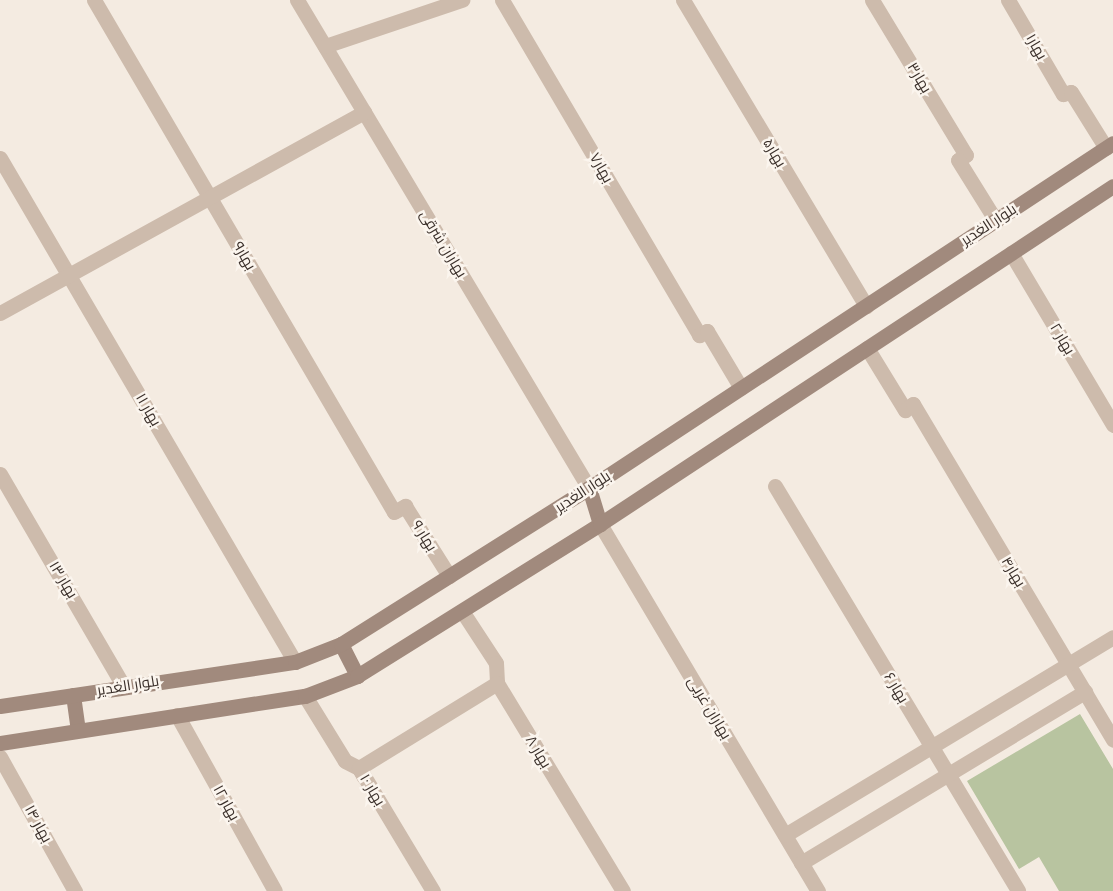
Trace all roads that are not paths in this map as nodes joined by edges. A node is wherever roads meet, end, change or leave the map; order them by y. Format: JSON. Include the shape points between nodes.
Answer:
{"nodes":[{"id":1,"x":94,"y":0,"type":"edge"},
{"id":2,"x":297,"y":0,"type":"edge"},
{"id":3,"x":462,"y":0,"type":"edge"},
{"id":4,"x":502,"y":0,"type":"edge"},
{"id":5,"x":683,"y":0,"type":"edge"},
{"id":6,"x":872,"y":0,"type":"edge"},
{"id":7,"x":1008,"y":0,"type":"edge"},
{"id":8,"x":325,"y":46,"type":"junction"},
{"id":9,"x":364,"y":112,"type":"junction"},
{"id":10,"x":1110,"y":146,"type":"edge"},
{"id":11,"x":0,"y":158,"type":"edge"},
{"id":12,"x":1113,"y":186,"type":"edge"},
{"id":13,"x":210,"y":198,"type":"junction"},
{"id":14,"x":996,"y":221,"type":"junction"},
{"id":15,"x":1011,"y":253,"type":"junction"},
{"id":16,"x":69,"y":275,"type":"junction"},
{"id":17,"x":866,"y":306,"type":"junction"},
{"id":18,"x":0,"y":313,"type":"edge"},
{"id":19,"x":867,"y":348,"type":"junction"},
{"id":20,"x":741,"y":388,"type":"junction"},
{"id":21,"x":1113,"y":425,"type":"edge"},
{"id":22,"x":0,"y":474,"type":"edge"},
{"id":23,"x":775,"y":486,"type":"dead end"},
{"id":24,"x":589,"y":488,"type":"junction"},
{"id":25,"x":394,"y":512,"type":"joint"},
{"id":26,"x":600,"y":524,"type":"junction"},
{"id":27,"x":448,"y":576,"type":"junction"},
{"id":28,"x":462,"y":611,"type":"junction"},
{"id":29,"x":1113,"y":637,"type":"edge"},
{"id":30,"x":341,"y":644,"type":"junction"},
{"id":31,"x":296,"y":662,"type":"junction"},
{"id":32,"x":1068,"y":665,"type":"junction"},
{"id":33,"x":357,"y":676,"type":"junction"},
{"id":34,"x":496,"y":683,"type":"junction"},
{"id":35,"x":124,"y":687,"type":"junction"},
{"id":36,"x":1085,"y":693,"type":"junction"},
{"id":37,"x":73,"y":695,"type":"junction"},
{"id":38,"x":305,"y":696,"type":"junction"},
{"id":39,"x":0,"y":706,"type":"edge"},
{"id":40,"x":177,"y":715,"type":"junction"},
{"id":41,"x":78,"y":730,"type":"junction"},
{"id":42,"x":1113,"y":740,"type":"edge"},
{"id":43,"x":0,"y":743,"type":"edge"},
{"id":44,"x":932,"y":747,"type":"junction"},
{"id":45,"x":0,"y":757,"type":"edge"},
{"id":46,"x":359,"y":768,"type":"junction"},
{"id":47,"x":948,"y":775,"type":"junction"},
{"id":48,"x":785,"y":835,"type":"junction"},
{"id":49,"x":801,"y":863,"type":"junction"},
{"id":50,"x":75,"y":891,"type":"edge"},
{"id":51,"x":274,"y":891,"type":"edge"},
{"id":52,"x":433,"y":891,"type":"edge"},
{"id":53,"x":622,"y":891,"type":"edge"},
{"id":54,"x":818,"y":891,"type":"edge"},
{"id":55,"x":1018,"y":891,"type":"edge"}],
"edges":[{"from":1,"to":13,"type":"street","name":"بهار۹"},
{"from":2,"to":8,"type":"street","name":"بهاران شرقی"},
{"from":3,"to":8,"type":"street"},
{"from":4,"to":20,"type":"street","name":"بهار۷","via":[[699,335],[707,331]]},
{"from":5,"to":17,"type":"street","name":"بهار۵"},
{"from":6,"to":14,"type":"street","name":"بهار۳","via":[[966,155],[958,160]]},
{"from":7,"to":10,"type":"street","name":"بهار۱","via":[[1063,94],[1071,92]]},
{"from":8,"to":9,"type":"street","name":"بهاران شرقی"},
{"from":9,"to":13,"type":"street"},
{"from":9,"to":24,"type":"street","name":"بهاران شرقی"},
{"from":10,"to":14,"type":"main road","name":"بلوار الغدیر"},
{"from":11,"to":16,"type":"street","name":"بهار ۱۱"},
{"from":12,"to":15,"type":"main road"},
{"from":13,"to":16,"type":"street"},
{"from":13,"to":25,"type":"street","name":"بهار۹"},
{"from":14,"to":17,"type":"main road","name":"بلوار الغدیر"},
{"from":15,"to":19,"type":"main road"},
{"from":15,"to":21,"type":"street","name":"بهار ۲"},
{"from":16,"to":18,"type":"street"},
{"from":16,"to":31,"type":"street","name":"بهار ۱۱"},
{"from":17,"to":20,"type":"main road","name":"بلوار الغدیر"},
{"from":19,"to":26,"type":"main road"},
{"from":19,"to":32,"type":"street","name":"بهار۴","via":[[904,410],[913,404]]},
{"from":20,"to":24,"type":"main road","name":"بلوار الغدیر"},
{"from":22,"to":35,"type":"street","name":"بهار ۱۳"},
{"from":23,"to":44,"type":"street","name":"بهار ۶"},
{"from":24,"to":26,"type":"main road"},
{"from":24,"to":27,"type":"main road","name":"بلوار الغدیر"},
{"from":25,"to":27,"type":"street","name":"بهار ۹","via":[[405,506]]},
{"from":26,"to":28,"type":"main road"},
{"from":26,"to":48,"type":"street","name":"بهاران غربی"},
{"from":27,"to":30,"type":"main road","name":"بلوار الغدیر"},
{"from":28,"to":33,"type":"main road"},
{"from":28,"to":34,"type":"street","name":"بهار ۸","via":[[496,663]]},
{"from":29,"to":32,"type":"street"},
{"from":30,"to":31,"type":"main road","name":"بلوار الغدیر"},
{"from":30,"to":33,"type":"main road"},
{"from":31,"to":35,"type":"main road","name":"بلوار الغدیر"},
{"from":32,"to":36,"type":"street","name":"بهار۴"},
{"from":32,"to":44,"type":"street"},
{"from":33,"to":38,"type":"main road"},
{"from":34,"to":46,"type":"street"},
{"from":34,"to":53,"type":"street","name":"بهار ۸"},
{"from":35,"to":37,"type":"main road","name":"بلوار الغدیر"},
{"from":36,"to":42,"type":"street","name":"بهار۴"},
{"from":36,"to":47,"type":"street"},
{"from":37,"to":39,"type":"main road","name":"بلوار الغدیر"},
{"from":37,"to":41,"type":"main road"},
{"from":38,"to":40,"type":"main road"},
{"from":38,"to":46,"type":"street","name":"بهار ۱۰","via":[[345,761]]},
{"from":40,"to":41,"type":"main road"},
{"from":40,"to":51,"type":"street","name":"بهار ۱۲"},
{"from":41,"to":43,"type":"main road"},
{"from":44,"to":47,"type":"street","name":"بهار ۶"},
{"from":44,"to":48,"type":"street"},
{"from":45,"to":50,"type":"street","name":"بهار ۱۴"},
{"from":46,"to":52,"type":"street","name":"بهار ۱۰"},
{"from":47,"to":49,"type":"street"},
{"from":47,"to":55,"type":"street","name":"بهار ۶"},
{"from":48,"to":49,"type":"street","name":"بهاران غربی"},
{"from":49,"to":54,"type":"street","name":"بهاران غربی"}]}
